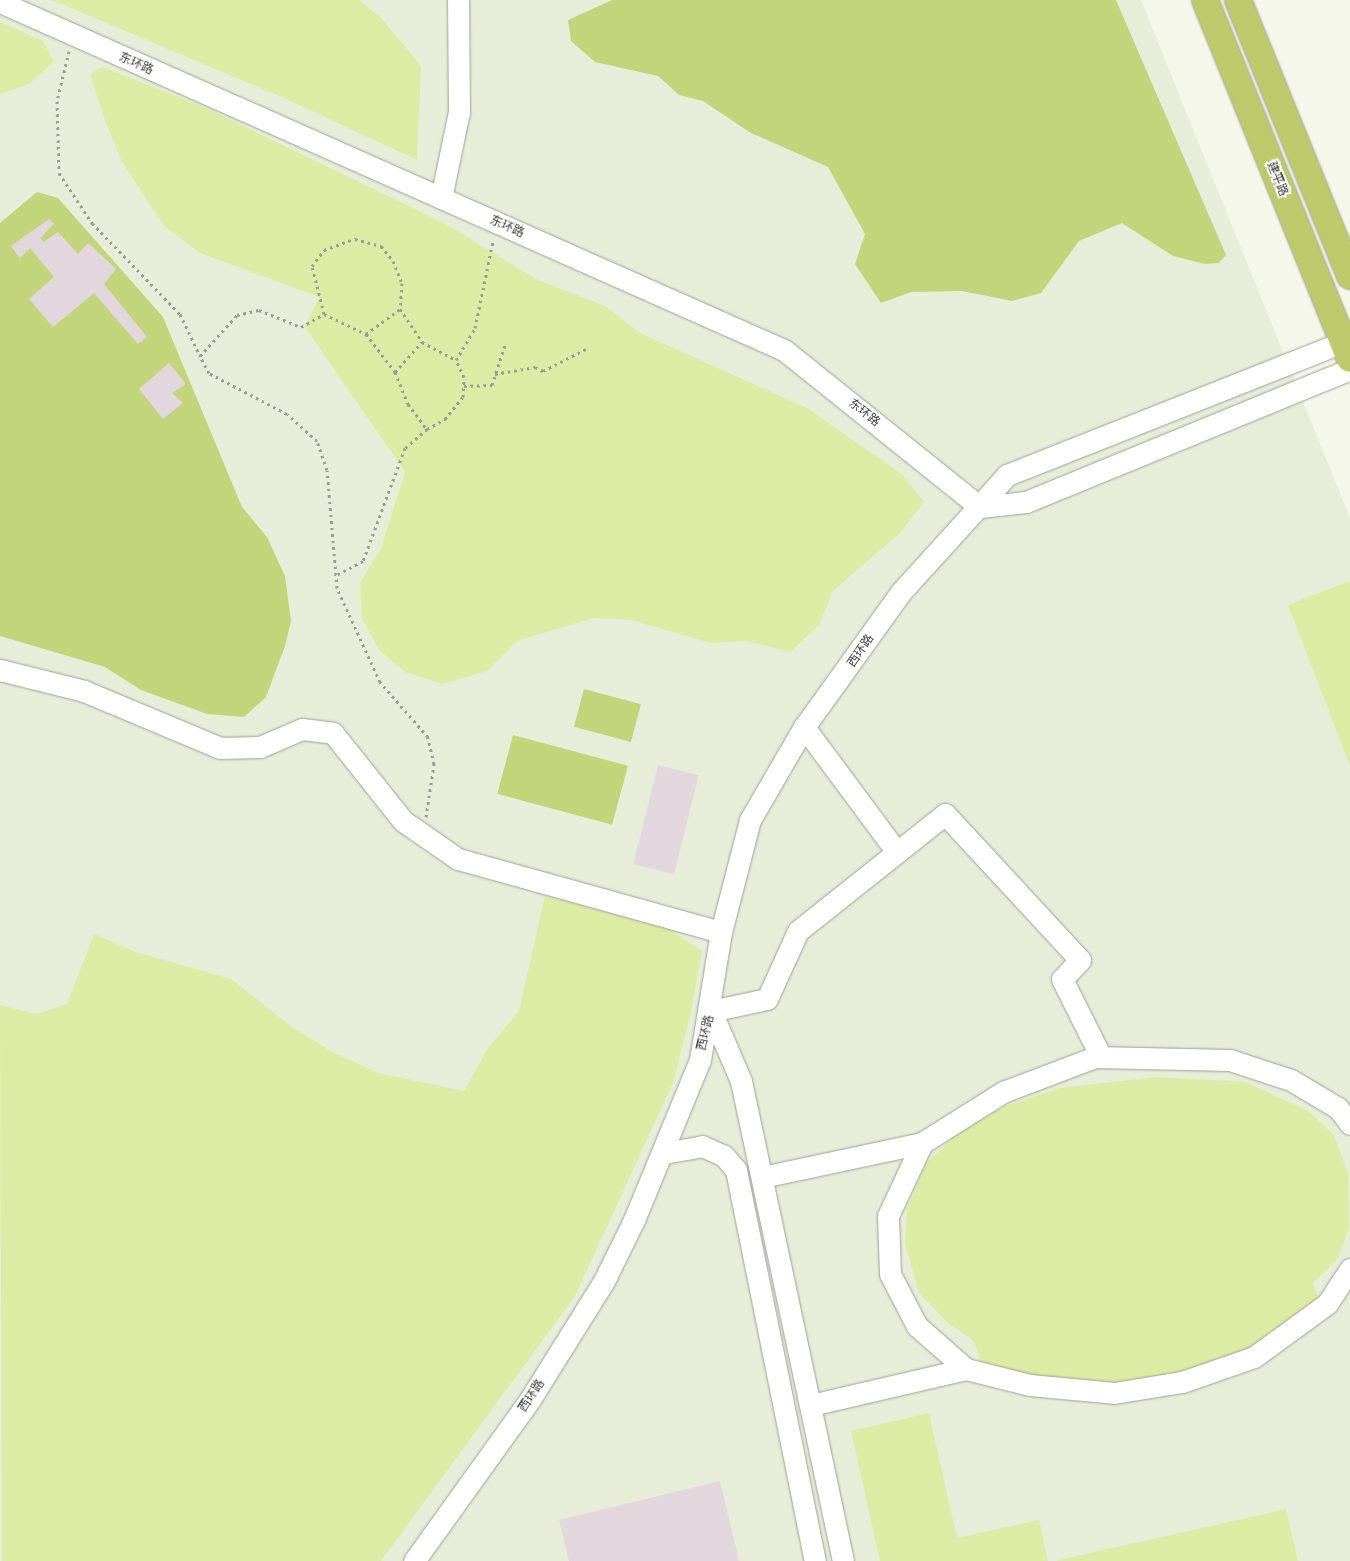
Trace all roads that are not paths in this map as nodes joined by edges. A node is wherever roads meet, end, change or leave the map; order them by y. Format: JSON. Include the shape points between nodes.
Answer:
{"nodes":[{"id":1,"x":458,"y":0,"type":"edge"},
{"id":2,"x":1205,"y":0,"type":"edge"},
{"id":3,"x":1238,"y":0,"type":"edge"},
{"id":4,"x":0,"y":2,"type":"edge"},
{"id":5,"x":441,"y":198,"type":"junction"},
{"id":6,"x":1350,"y":276,"type":"edge"},
{"id":7,"x":1348,"y":346,"type":"edge"},
{"id":8,"x":1350,"y":369,"type":"edge"},
{"id":9,"x":980,"y":507,"type":"junction"},
{"id":10,"x":0,"y":670,"type":"edge"},
{"id":11,"x":804,"y":728,"type":"junction"},
{"id":12,"x":897,"y":852,"type":"junction"},
{"id":13,"x":721,"y":932,"type":"junction"},
{"id":14,"x":711,"y":1011,"type":"junction"},
{"id":15,"x":1101,"y":1057,"type":"junction"},
{"id":16,"x":1350,"y":1124,"type":"edge"},
{"id":17,"x":922,"y":1143,"type":"junction"},
{"id":18,"x":664,"y":1153,"type":"junction"},
{"id":19,"x":730,"y":1163,"type":"junction"},
{"id":20,"x":760,"y":1167,"type":"junction"},
{"id":21,"x":1350,"y":1269,"type":"edge"},
{"id":22,"x":966,"y":1369,"type":"junction"},
{"id":23,"x":811,"y":1405,"type":"junction"},
{"id":24,"x":821,"y":1454,"type":"junction"},
{"id":25,"x":795,"y":1462,"type":"junction"},
{"id":26,"x":414,"y":1561,"type":"edge"},
{"id":27,"x":815,"y":1561,"type":"edge"},
{"id":28,"x":843,"y":1561,"type":"edge"}],
"edges":[{"from":1,"to":5,"type":"street","via":[[460,112]]},
{"from":2,"to":7,"type":"main road","name":"建平路"},
{"from":3,"to":6,"type":"main road"},
{"from":4,"to":5,"type":"street","name":"东环路"},
{"from":5,"to":9,"type":"street","name":"东环路","via":[[784,350]]},
{"from":7,"to":9,"type":"street","name":"西环路","via":[[1007,475]]},
{"from":8,"to":9,"type":"street","via":[[1026,502]]},
{"from":9,"to":11,"type":"street","name":"西环路","via":[[901,592]]},
{"from":10,"to":13,"type":"street","via":[[84,691],[220,748],[260,747],[302,729],[333,733],[403,821],[421,837],[458,859]]},
{"from":11,"to":12,"type":"street"},
{"from":11,"to":13,"type":"street","name":"西环路","via":[[750,820]]},
{"from":12,"to":14,"type":"street","via":[[798,931],[767,999]]},
{"from":12,"to":15,"type":"street","via":[[945,814],[1080,960],[1062,980]]},
{"from":13,"to":14,"type":"street","name":"西环路"},
{"from":14,"to":18,"type":"street","name":"西环路","via":[[700,1060]]},
{"from":14,"to":20,"type":"street","via":[[741,1081]]},
{"from":15,"to":16,"type":"street","via":[[1230,1060],[1291,1080],[1338,1108]]},
{"from":15,"to":17,"type":"street","via":[[1002,1092]]},
{"from":17,"to":20,"type":"street"},
{"from":17,"to":22,"type":"street","via":[[888,1216],[890,1274],[917,1326]]},
{"from":18,"to":19,"type":"street","via":[[702,1146]]},
{"from":18,"to":26,"type":"street","name":"西环路","via":[[604,1280],[494,1452]]},
{"from":19,"to":20,"type":"street"},
{"from":19,"to":25,"type":"street","via":[[736,1170]]},
{"from":20,"to":23,"type":"street"},
{"from":21,"to":22,"type":"street","via":[[1327,1304],[1254,1357],[1182,1382],[1114,1393],[1030,1385]]},
{"from":22,"to":23,"type":"street"},
{"from":23,"to":24,"type":"street"},
{"from":24,"to":25,"type":"street"},
{"from":24,"to":28,"type":"street"},
{"from":25,"to":27,"type":"street"}]}
